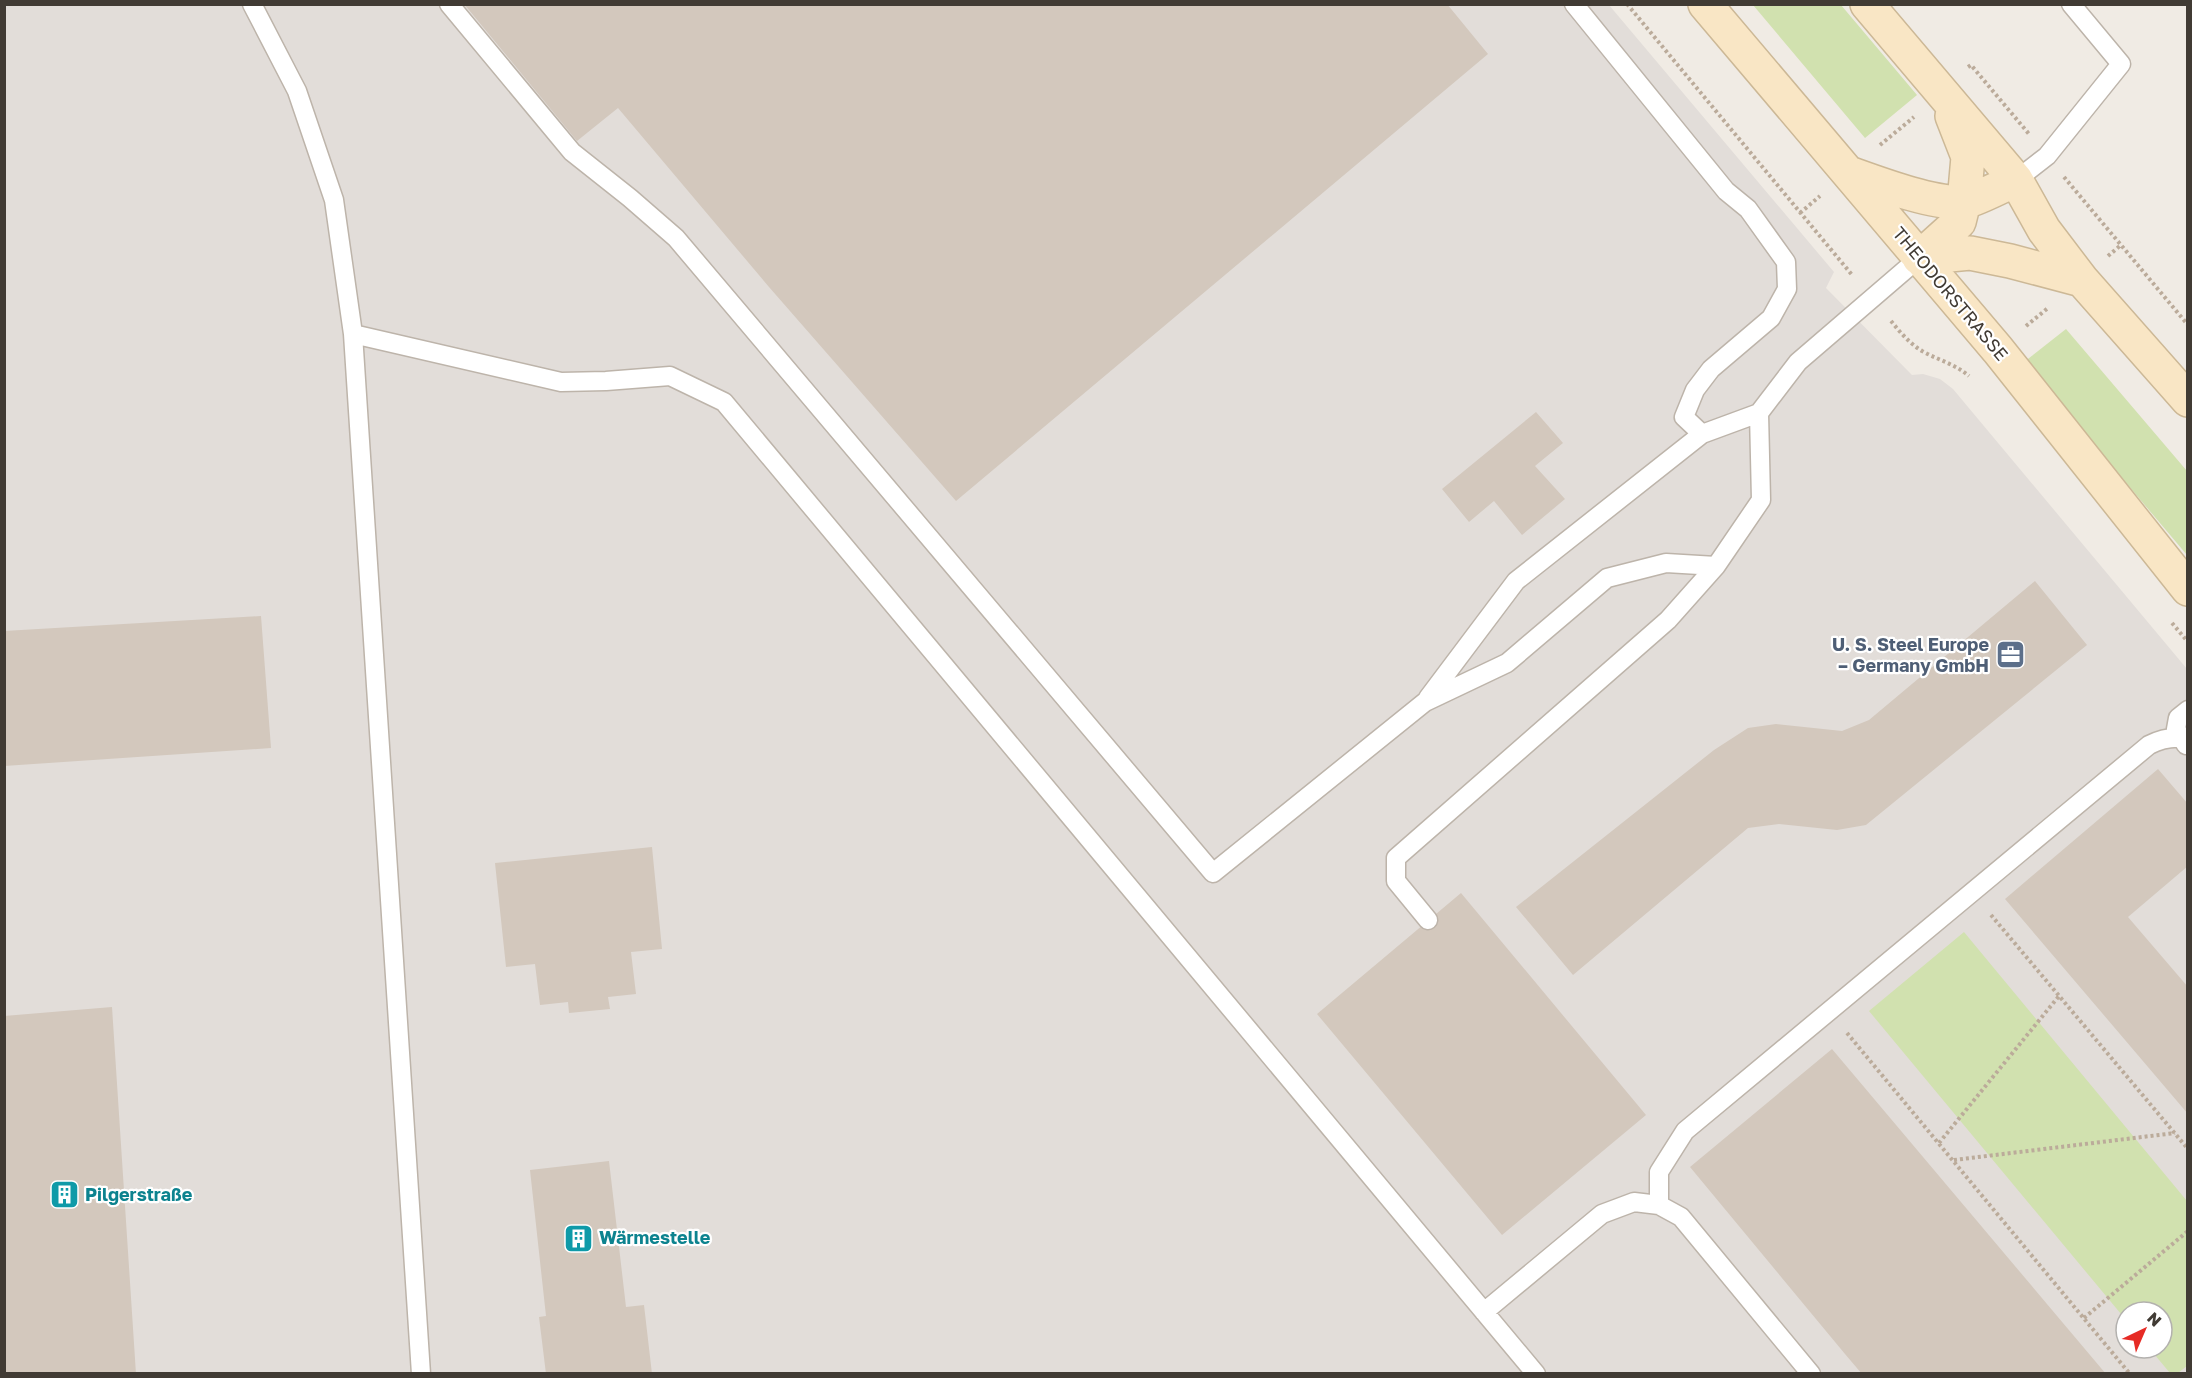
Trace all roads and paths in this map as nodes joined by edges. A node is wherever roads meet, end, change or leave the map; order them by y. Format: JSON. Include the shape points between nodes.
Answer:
{"nodes":[{"id":1,"x":252,"y":4,"type":"edge"},
{"id":2,"x":449,"y":4,"type":"edge"},
{"id":3,"x":1574,"y":4,"type":"edge"},
{"id":4,"x":1627,"y":4,"type":"edge"},
{"id":5,"x":1705,"y":4,"type":"edge"},
{"id":6,"x":1867,"y":4,"type":"edge"},
{"id":7,"x":2070,"y":4,"type":"edge"},
{"id":8,"x":1971,"y":65,"type":"dead end"},
{"id":9,"x":1931,"y":102,"type":"junction"},
{"id":10,"x":2018,"y":121,"type":"dead end"},
{"id":11,"x":1874,"y":151,"type":"dead end"},
{"id":12,"x":1848,"y":173,"type":"junction"},
{"id":13,"x":2016,"y":180,"type":"junction"},
{"id":14,"x":1820,"y":197,"type":"dead end"},
{"id":15,"x":2084,"y":200,"type":"dead end"},
{"id":16,"x":1964,"y":202,"type":"junction"},
{"id":17,"x":1800,"y":213,"type":"junction"},
{"id":18,"x":2121,"y":245,"type":"junction"},
{"id":19,"x":2110,"y":255,"type":"dead end"},
{"id":20,"x":1919,"y":258,"type":"junction"},
{"id":21,"x":1845,"y":266,"type":"dead end"},
{"id":22,"x":2082,"y":280,"type":"junction"},
{"id":23,"x":2052,"y":304,"type":"dead end"},
{"id":24,"x":2187,"y":325,"type":"edge"},
{"id":25,"x":2020,"y":332,"type":"dead end"},
{"id":26,"x":353,"y":334,"type":"junction"},
{"id":27,"x":2187,"y":400,"type":"edge"},
{"id":28,"x":1759,"y":413,"type":"junction"},
{"id":29,"x":1702,"y":434,"type":"junction"},
{"id":30,"x":1716,"y":566,"type":"junction"},
{"id":31,"x":2187,"y":589,"type":"edge"},
{"id":32,"x":1425,"y":702,"type":"junction"},
{"id":33,"x":2187,"y":710,"type":"edge"},
{"id":34,"x":2185,"y":741,"type":"edge"},
{"id":35,"x":1972,"y":892,"type":"junction"},
{"id":36,"x":1428,"y":920,"type":"dead end"},
{"id":37,"x":2059,"y":996,"type":"junction"},
{"id":38,"x":1829,"y":1011,"type":"junction"},
{"id":39,"x":2175,"y":1133,"type":"junction"},
{"id":40,"x":1939,"y":1143,"type":"junction"},
{"id":41,"x":2187,"y":1149,"type":"edge"},
{"id":42,"x":1953,"y":1160,"type":"junction"},
{"id":43,"x":1659,"y":1205,"type":"junction"},
{"id":44,"x":2187,"y":1231,"type":"edge"},
{"id":45,"x":1484,"y":1312,"type":"junction"},
{"id":46,"x":2084,"y":1317,"type":"junction"},
{"id":47,"x":421,"y":1374,"type":"edge"},
{"id":48,"x":1536,"y":1374,"type":"edge"},
{"id":49,"x":1811,"y":1374,"type":"edge"},
{"id":50,"x":2130,"y":1374,"type":"edge"}],
"edges":[{"from":1,"to":26,"type":"lane","via":[[297,91],[334,200]]},
{"from":2,"to":32,"type":"lane","via":[[572,152],[676,238],[1213,873]]},
{"from":3,"to":29,"type":"lane","via":[[1726,191],[1748,209],[1786,262],[1787,289],[1771,318],[1711,369],[1695,390],[1684,417]]},
{"from":4,"to":17,"type":"path"},
{"from":5,"to":12,"type":"main road","name":"THEODORSTRASSE"},
{"from":6,"to":9,"type":"main road"},
{"from":7,"to":13,"type":"lane","via":[[2121,64],[2047,156]]},
{"from":8,"to":10,"type":"path"},
{"from":9,"to":11,"type":"path"},
{"from":9,"to":13,"type":"main road"},
{"from":9,"to":16,"type":"main road","via":[[1968,157]]},
{"from":12,"to":16,"type":"main road","via":[[1897,190]]},
{"from":12,"to":20,"type":"main road","name":"THEODORSTRASSE"},
{"from":13,"to":16,"type":"main road"},
{"from":13,"to":22,"type":"main road","via":[[2044,230]]},
{"from":14,"to":17,"type":"path"},
{"from":15,"to":18,"type":"path"},
{"from":16,"to":20,"type":"main road","via":[[1959,222]]},
{"from":17,"to":21,"type":"path"},
{"from":18,"to":19,"type":"path"},
{"from":18,"to":24,"type":"path"},
{"from":20,"to":22,"type":"main road","via":[[1970,253]]},
{"from":20,"to":28,"type":"lane","via":[[1798,362]]},
{"from":20,"to":31,"type":"main road","name":"THEODORSTRASSE","via":[[1998,350]]},
{"from":22,"to":27,"type":"main road"},
{"from":23,"to":25,"type":"path"},
{"from":26,"to":45,"type":"lane","via":[[561,382],[670,376],[724,402]]},
{"from":26,"to":47,"type":"lane"},
{"from":28,"to":29,"type":"lane"},
{"from":28,"to":30,"type":"lane","via":[[1761,500]]},
{"from":29,"to":32,"type":"lane","via":[[1516,581]]},
{"from":30,"to":32,"type":"lane","via":[[1666,563],[1606,578],[1507,663]]},
{"from":30,"to":36,"type":"lane","via":[[1668,621],[1396,858],[1396,881]]},
{"from":33,"to":34,"type":"lane","via":[[2178,718],[2176,729]]},
{"from":34,"to":35,"type":"lane","via":[[2161,739],[2149,745]]},
{"from":35,"to":37,"type":"path"},
{"from":35,"to":38,"type":"lane"},
{"from":37,"to":39,"type":"path"},
{"from":37,"to":40,"type":"path"},
{"from":38,"to":40,"type":"path"},
{"from":38,"to":43,"type":"lane","via":[[1685,1131],[1659,1172]]},
{"from":39,"to":41,"type":"path"},
{"from":39,"to":42,"type":"path"},
{"from":40,"to":42,"type":"path"},
{"from":42,"to":46,"type":"path"},
{"from":43,"to":45,"type":"lane","via":[[1634,1202],[1602,1214]]},
{"from":43,"to":49,"type":"lane","via":[[1681,1217]]},
{"from":44,"to":46,"type":"path"},
{"from":45,"to":48,"type":"lane"},
{"from":46,"to":50,"type":"path"}]}
